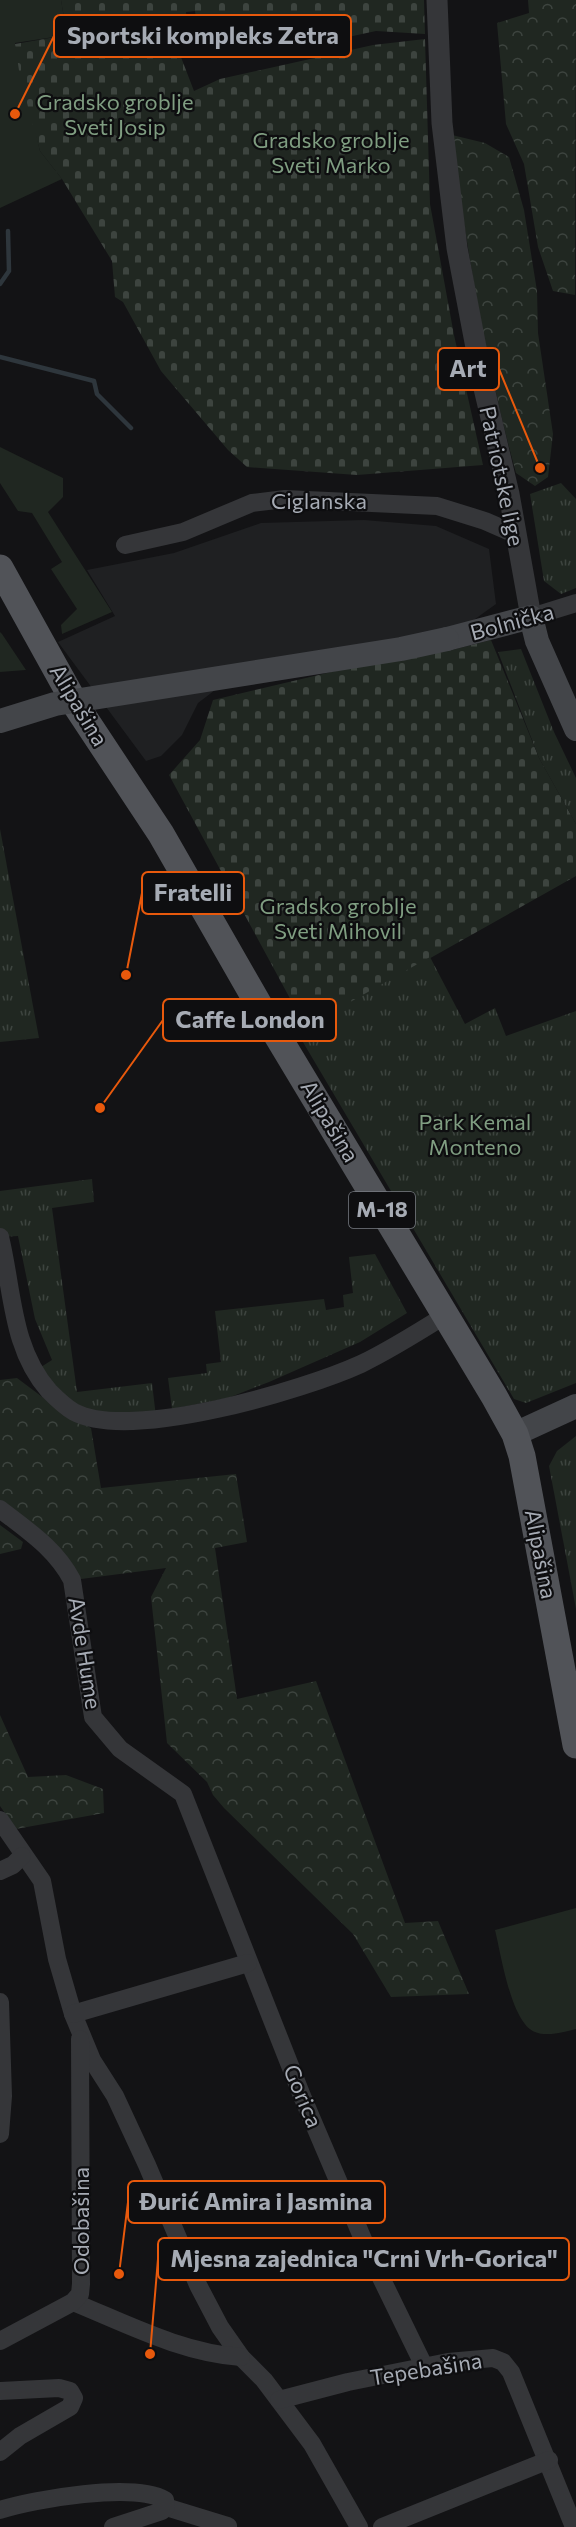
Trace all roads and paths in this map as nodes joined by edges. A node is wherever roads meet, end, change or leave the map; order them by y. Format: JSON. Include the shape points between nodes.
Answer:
{"nodes":[{"id":1,"x":437,"y":0,"type":"edge"},
{"id":2,"x":515,"y":534,"type":"junction"},
{"id":3,"x":125,"y":545,"type":"dead end"},
{"id":4,"x":0,"y":568,"type":"edge"},
{"id":5,"x":576,"y":603,"type":"edge"},
{"id":6,"x":531,"y":617,"type":"junction"},
{"id":7,"x":0,"y":721,"type":"edge"},
{"id":8,"x":576,"y":729,"type":"edge"},
{"id":9,"x":0,"y":1237,"type":"edge"},
{"id":10,"x":444,"y":1316,"type":"junction"},
{"id":11,"x":576,"y":1406,"type":"edge"},
{"id":12,"x":515,"y":1434,"type":"junction"},
{"id":13,"x":0,"y":1509,"type":"edge"},
{"id":14,"x":576,"y":1745,"type":"edge"},
{"id":15,"x":0,"y":1820,"type":"edge"},
{"id":16,"x":195,"y":1822,"type":"joint"},
{"id":17,"x":22,"y":1856,"type":"junction"},
{"id":18,"x":0,"y":1871,"type":"edge"},
{"id":19,"x":248,"y":1963,"type":"junction"},
{"id":20,"x":0,"y":2002,"type":"edge"},
{"id":21,"x":73,"y":2014,"type":"junction"},
{"id":22,"x":80,"y":2032,"type":"junction"},
{"id":23,"x":0,"y":2134,"type":"edge"},
{"id":24,"x":73,"y":2302,"type":"junction"},
{"id":25,"x":0,"y":2341,"type":"edge"},
{"id":26,"x":241,"y":2357,"type":"junction"},
{"id":27,"x":424,"y":2366,"type":"junction"},
{"id":28,"x":0,"y":2391,"type":"edge"},
{"id":29,"x":279,"y":2400,"type":"junction"},
{"id":30,"x":0,"y":2452,"type":"edge"},
{"id":31,"x":549,"y":2460,"type":"junction"},
{"id":32,"x":166,"y":2508,"type":"junction"},
{"id":33,"x":0,"y":2510,"type":"edge"},
{"id":34,"x":228,"y":2526,"type":"edge"},
{"id":35,"x":113,"y":2527,"type":"edge"},
{"id":36,"x":359,"y":2527,"type":"edge"},
{"id":37,"x":382,"y":2527,"type":"edge"},
{"id":38,"x":574,"y":2527,"type":"edge"}],
"edges":[{"from":1,"to":2,"type":"street","name":"Patriotske lige","via":[[442,123],[457,248]]},
{"from":2,"to":3,"type":"street","name":"Ciglanska","via":[[437,506],[285,499],[247,505],[183,532]]},
{"from":2,"to":6,"type":"street","name":"Patriotske lige"},
{"from":4,"to":10,"type":"main road","name":"Alipašina","number":"M-18","via":[[77,707],[161,834]]},
{"from":5,"to":6,"type":"street","name":"Bolnička"},
{"from":6,"to":7,"type":"main road","name":"Bolnička","bridge":true,"via":[[401,649],[55,704]]},
{"from":6,"to":8,"type":"main road","name":"Patriotske lige","via":[[537,640]]},
{"from":9,"to":10,"type":"street","via":[[20,1340],[35,1372],[54,1397],[74,1412],[92,1417],[124,1421],[224,1409],[250,1402],[361,1364]]},
{"from":10,"to":12,"type":"main road","name":"Alipašina","number":"M-18"},
{"from":11,"to":12,"type":"main road"},
{"from":12,"to":14,"type":"main road","name":"Alipašina","number":"M-18","via":[[542,1553]]},
{"from":13,"to":16,"type":"street","name":"Avde Hume","via":[[39,1537],[72,1580],[93,1718],[120,1749],[183,1794]]},
{"from":15,"to":17,"type":"street","name":"Odobašina"},
{"from":16,"to":19,"type":"street","name":"Gorica"},
{"from":17,"to":18,"type":"street"},
{"from":17,"to":21,"type":"street","name":"Odobašina","via":[[42,1881],[57,1959]]},
{"from":19,"to":21,"type":"street"},
{"from":19,"to":27,"type":"street","name":"Gorica","via":[[368,2251]]},
{"from":20,"to":23,"type":"street"},
{"from":21,"to":22,"type":"street","name":"Odobašina"},
{"from":22,"to":24,"type":"street","name":"Odobašina","via":[[82,2272],[80,2294]]},
{"from":22,"to":26,"type":"street","name":"Odobašina","via":[[115,2096],[198,2285]]},
{"from":24,"to":25,"type":"street"},
{"from":24,"to":26,"type":"street","name":"Odobašina","via":[[170,2342]]},
{"from":26,"to":29,"type":"street","name":"Odobašina"},
{"from":27,"to":29,"type":"street","name":"Tepebašina"},
{"from":27,"to":31,"type":"street","name":"Tepebašina","via":[[487,2358],[503,2362]]},
{"from":28,"to":30,"type":"street","via":[[59,2388],[70,2391],[74,2398],[70,2406]]},
{"from":29,"to":36,"type":"street","name":"Odobašina","via":[[323,2461]]},
{"from":31,"to":37,"type":"street"},
{"from":31,"to":38,"type":"street","name":"Tepebašina"},
{"from":32,"to":33,"type":"street","via":[[165,2500],[159,2497],[108,2494],[60,2496]]},
{"from":32,"to":34,"type":"street"},
{"from":32,"to":35,"type":"street"}]}
